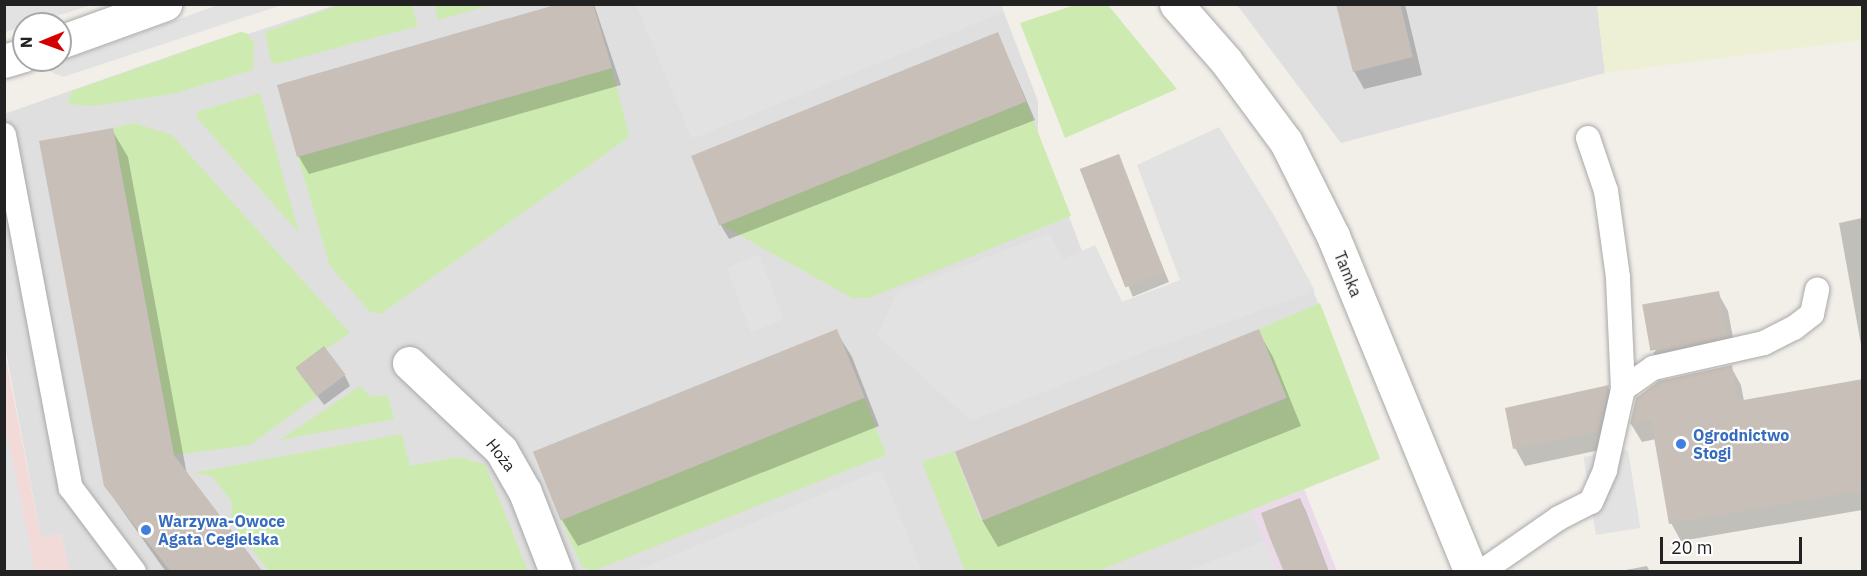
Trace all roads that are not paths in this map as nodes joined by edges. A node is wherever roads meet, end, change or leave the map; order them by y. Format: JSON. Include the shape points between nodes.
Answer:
{"nodes":[{"id":1,"x":165,"y":4,"type":"edge"},
{"id":2,"x":1176,"y":4,"type":"edge"},
{"id":3,"x":72,"y":38,"type":"edge"},
{"id":4,"x":4,"y":135,"type":"edge"},
{"id":5,"x":1588,"y":138,"type":"dead end"},
{"id":6,"x":1817,"y":290,"type":"dead end"},
{"id":7,"x":409,"y":363,"type":"dead end"},
{"id":8,"x":1623,"y":389,"type":"junction"},
{"id":9,"x":134,"y":572,"type":"edge"},
{"id":10,"x":556,"y":572,"type":"edge"},
{"id":11,"x":1471,"y":572,"type":"edge"},
{"id":12,"x":1481,"y":572,"type":"edge"}],
"edges":[{"from":1,"to":3,"type":"street"},
{"from":2,"to":11,"type":"street","name":"Tamka","via":[[1226,61],[1286,142],[1333,236]]},
{"from":4,"to":9,"type":"lane","via":[[71,488]]},
{"from":5,"to":8,"type":"lane","via":[[1606,191],[1618,277]]},
{"from":6,"to":8,"type":"lane","via":[[1812,314],[1794,328],[1764,343],[1653,369]]},
{"from":7,"to":10,"type":"street","name":"Hoża","via":[[501,450],[525,492]]},
{"from":8,"to":12,"type":"lane","via":[[1605,470],[1591,502],[1558,518]]}]}
